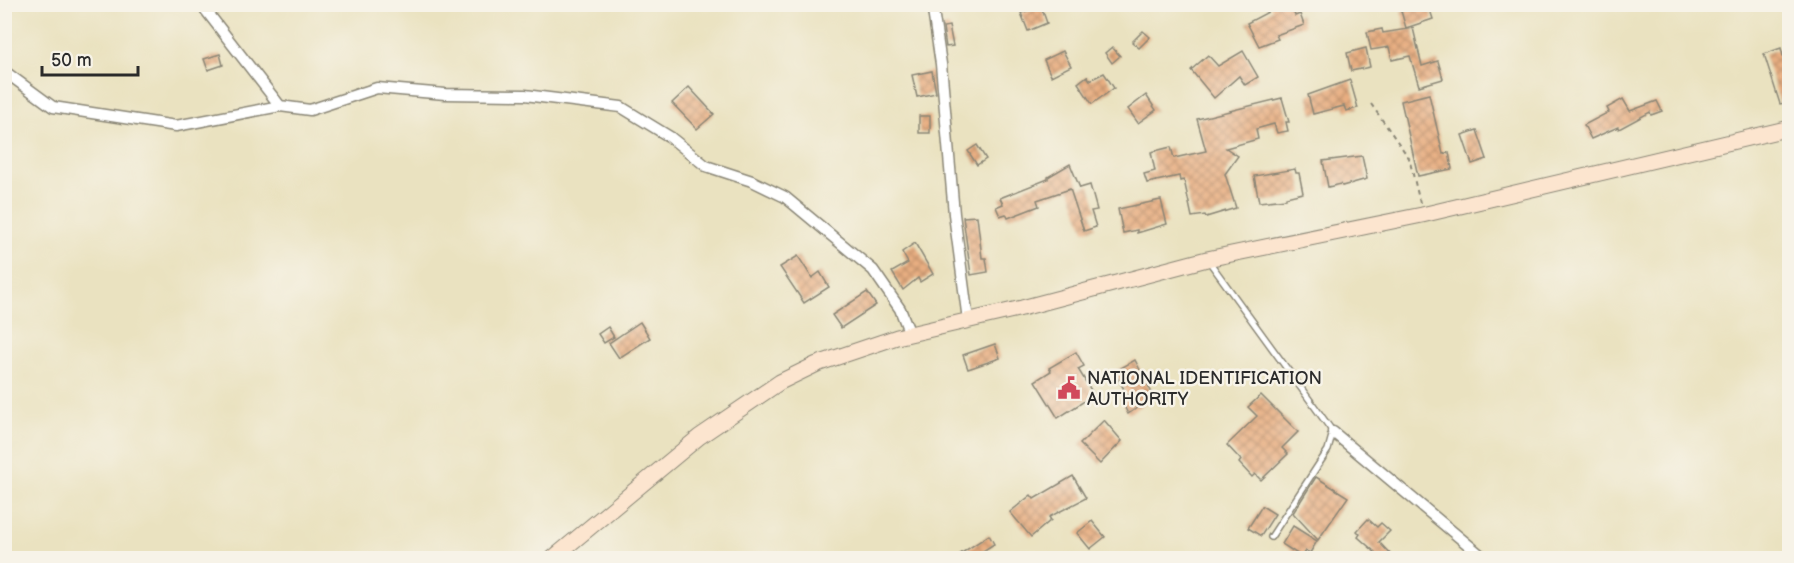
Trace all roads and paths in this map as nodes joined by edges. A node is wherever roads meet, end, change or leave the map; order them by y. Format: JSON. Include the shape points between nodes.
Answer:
{"nodes":[{"id":1,"x":201,"y":4,"type":"edge"},
{"id":2,"x":932,"y":4,"type":"edge"},
{"id":3,"x":4,"y":71,"type":"edge"},
{"id":4,"x":1371,"y":104,"type":"dead end"},
{"id":5,"x":280,"y":106,"type":"junction"},
{"id":6,"x":1790,"y":128,"type":"edge"},
{"id":7,"x":1422,"y":215,"type":"junction"},
{"id":8,"x":1207,"y":259,"type":"junction"},
{"id":9,"x":968,"y":320,"type":"junction"},
{"id":10,"x":910,"y":334,"type":"junction"},
{"id":11,"x":1333,"y":432,"type":"junction"},
{"id":12,"x":1271,"y":537,"type":"dead end"},
{"id":13,"x":553,"y":558,"type":"edge"},
{"id":14,"x":1484,"y":558,"type":"edge"}],
"edges":[{"from":1,"to":5,"type":"street"},
{"from":2,"to":9,"type":"street"},
{"from":3,"to":5,"type":"street","via":[[53,107],[176,126]]},
{"from":4,"to":7,"type":"path","via":[[1409,158]]},
{"from":5,"to":10,"type":"street","via":[[310,110],[377,88],[445,94],[525,94],[621,107],[670,137],[705,166],[785,197],[873,270],[900,309]]},
{"from":6,"to":7,"type":"main road"},
{"from":7,"to":8,"type":"main road"},
{"from":8,"to":9,"type":"main road"},
{"from":8,"to":11,"type":"lane"},
{"from":9,"to":10,"type":"main road"},
{"from":10,"to":13,"type":"main road","via":[[817,364],[780,382],[699,437]]},
{"from":11,"to":12,"type":"lane","via":[[1328,450]]},
{"from":11,"to":14,"type":"street"}]}
